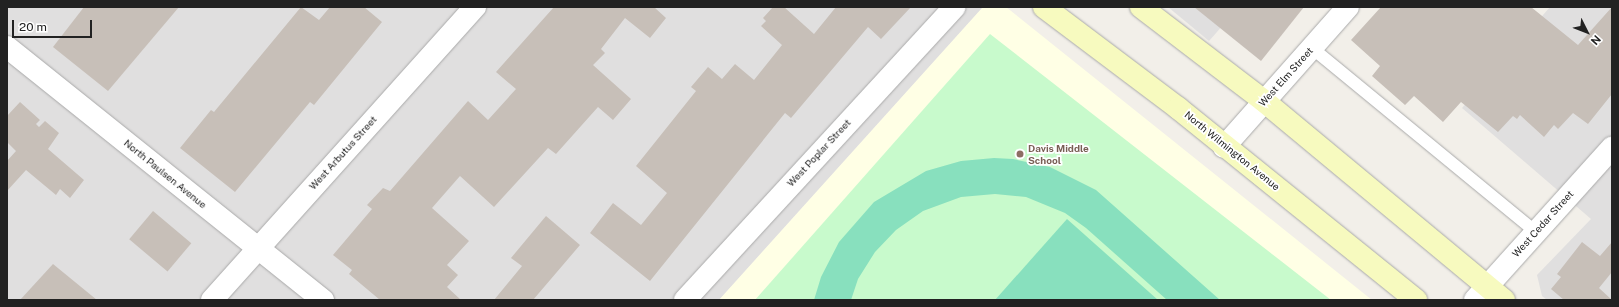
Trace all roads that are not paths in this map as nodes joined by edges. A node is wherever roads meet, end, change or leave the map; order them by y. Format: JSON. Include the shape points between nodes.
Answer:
{"nodes":[{"id":1,"x":474,"y":7,"type":"edge"},
{"id":2,"x":954,"y":7,"type":"edge"},
{"id":3,"x":1044,"y":7,"type":"edge"},
{"id":4,"x":1141,"y":7,"type":"edge"},
{"id":5,"x":1348,"y":7,"type":"edge"},
{"id":6,"x":7,"y":47,"type":"edge"},
{"id":7,"x":1312,"y":48,"type":"junction"},
{"id":8,"x":1264,"y":102,"type":"junction"},
{"id":9,"x":1224,"y":147,"type":"junction"},
{"id":10,"x":1612,"y":148,"type":"edge"},
{"id":11,"x":1536,"y":232,"type":"junction"},
{"id":12,"x":258,"y":249,"type":"junction"},
{"id":13,"x":1481,"y":293,"type":"edge"},
{"id":14,"x":212,"y":300,"type":"edge"},
{"id":15,"x":323,"y":300,"type":"edge"},
{"id":16,"x":685,"y":300,"type":"edge"},
{"id":17,"x":1416,"y":300,"type":"edge"},
{"id":18,"x":1504,"y":300,"type":"edge"}],
"edges":[{"from":1,"to":12,"type":"street","name":"West Arbutus Street"},
{"from":2,"to":16,"type":"street","name":"West Poplar Street"},
{"from":3,"to":9,"type":"main road","name":"North Wilmington Avenue"},
{"from":4,"to":8,"type":"main road"},
{"from":5,"to":7,"type":"street","name":"West Elm Street"},
{"from":6,"to":12,"type":"street","name":"North Paulsen Avenue"},
{"from":7,"to":8,"type":"street","name":"West Elm Street"},
{"from":7,"to":11,"type":"lane"},
{"from":8,"to":9,"type":"street","name":"West Elm Street"},
{"from":8,"to":13,"type":"main road"},
{"from":9,"to":17,"type":"main road","name":"North Wilmington Avenue"},
{"from":10,"to":11,"type":"street","name":"West Cedar Street"},
{"from":11,"to":13,"type":"street","name":"West Cedar Street"},
{"from":12,"to":14,"type":"street","name":"West Arbutus Street"},
{"from":12,"to":15,"type":"street","name":"North Paulsen Avenue"},
{"from":13,"to":18,"type":"main road"}]}
